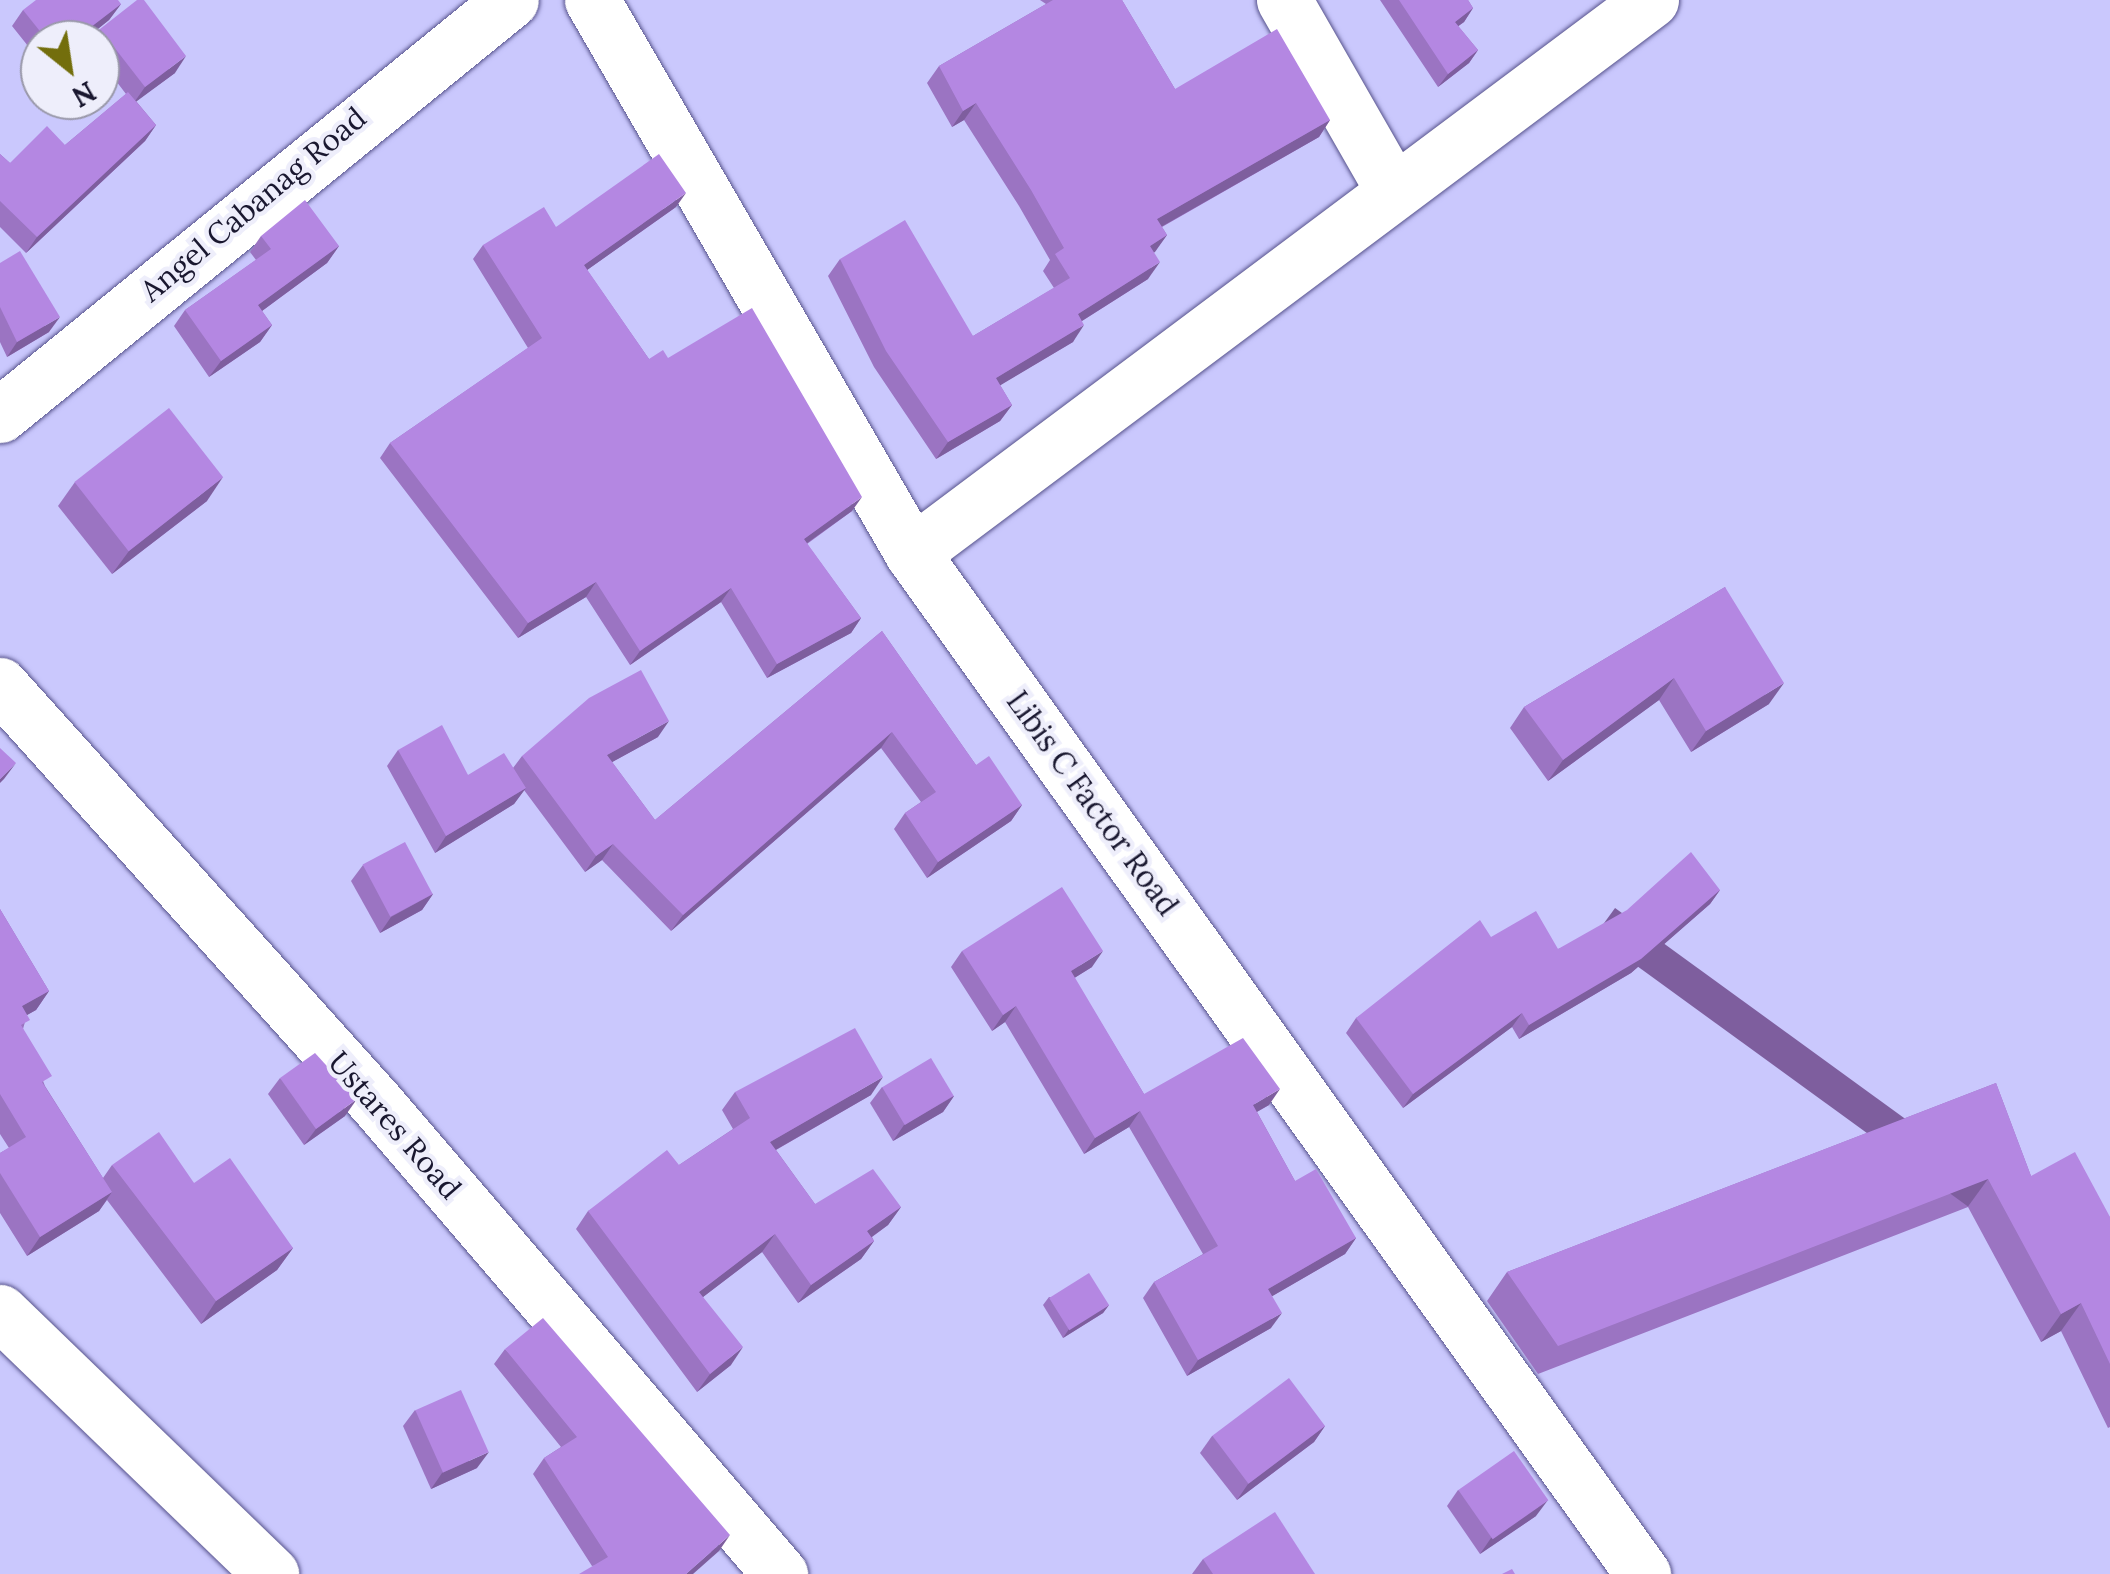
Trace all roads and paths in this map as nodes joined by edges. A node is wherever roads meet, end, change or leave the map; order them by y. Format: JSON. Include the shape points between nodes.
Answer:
{"nodes":[{"id":1,"x":592,"y":0,"type":"edge"},
{"id":2,"x":1284,"y":0,"type":"edge"},
{"id":3,"x":1651,"y":0,"type":"edge"},
{"id":4,"x":476,"y":9,"type":"edge"},
{"id":5,"x":1391,"y":187,"type":"junction"},
{"id":6,"x":0,"y":414,"type":"edge"},
{"id":7,"x":912,"y":553,"type":"junction"},
{"id":8,"x":0,"y":685,"type":"edge"},
{"id":9,"x":0,"y":1312,"type":"edge"},
{"id":10,"x":1635,"y":1571,"type":"edge"},
{"id":11,"x":271,"y":1574,"type":"edge"},
{"id":12,"x":780,"y":1574,"type":"edge"}],
"edges":[{"from":1,"to":7,"type":"street","name":"Libis C Factor Road"},
{"from":2,"to":5,"type":"street"},
{"from":3,"to":5,"type":"street"},
{"from":4,"to":6,"type":"street","name":"Angel Cabanag Road"},
{"from":5,"to":7,"type":"street"},
{"from":7,"to":10,"type":"street","name":"Libis C Factor Road"},
{"from":8,"to":12,"type":"street","name":"Ustares Road","via":[[391,1120]]},
{"from":9,"to":11,"type":"street"}]}
